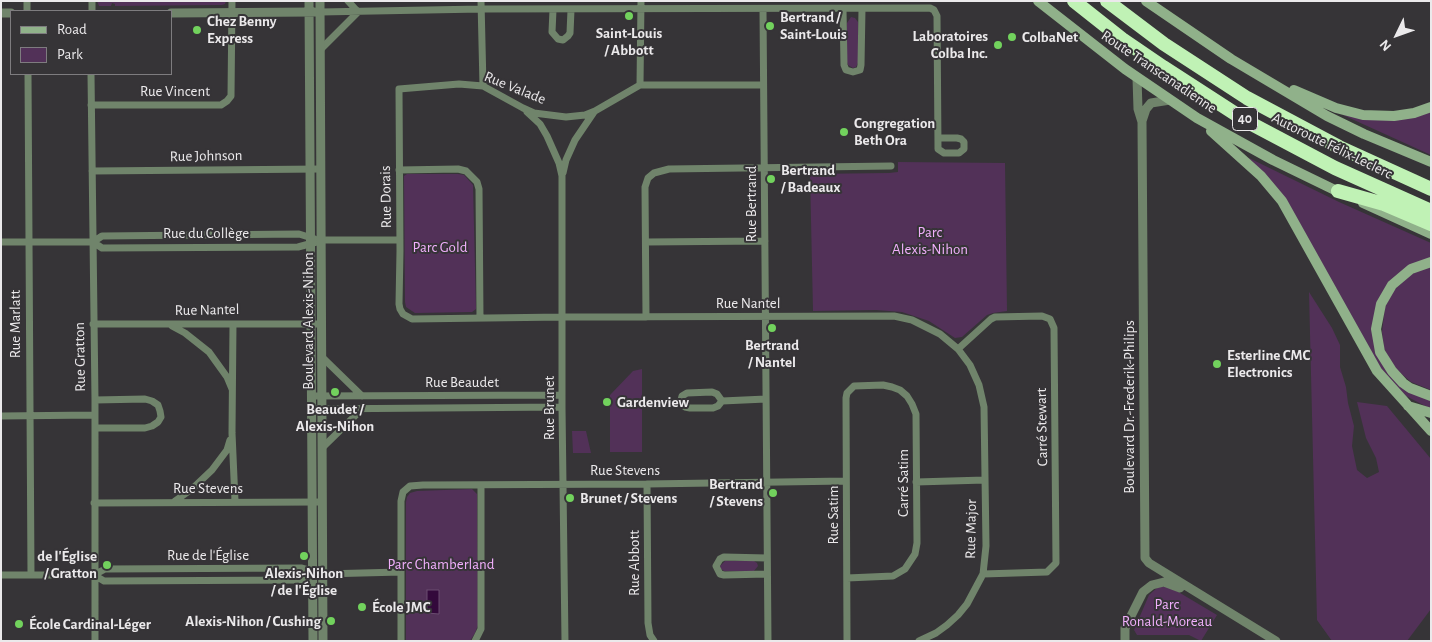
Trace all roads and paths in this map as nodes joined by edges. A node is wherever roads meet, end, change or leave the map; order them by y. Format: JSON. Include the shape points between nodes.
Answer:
{"nodes":[{"id":1,"x":232,"y":1,"type":"edge"},
{"id":2,"x":309,"y":1,"type":"edge"},
{"id":3,"x":320,"y":1,"type":"edge"},
{"id":4,"x":348,"y":1,"type":"edge"},
{"id":5,"x":641,"y":1,"type":"edge"},
{"id":6,"x":1038,"y":1,"type":"edge"},
{"id":7,"x":1074,"y":1,"type":"edge"},
{"id":8,"x":1107,"y":1,"type":"edge"},
{"id":9,"x":1146,"y":1,"type":"edge"},
{"id":10,"x":481,"y":5,"type":"edge"},
{"id":11,"x":763,"y":9,"type":"junction"},
{"id":12,"x":843,"y":9,"type":"junction"},
{"id":13,"x":862,"y":9,"type":"junction"},
{"id":14,"x":553,"y":10,"type":"junction"},
{"id":15,"x":571,"y":10,"type":"junction"},
{"id":16,"x":641,"y":10,"type":"junction"},
{"id":17,"x":232,"y":12,"type":"junction"},
{"id":18,"x":309,"y":12,"type":"junction"},
{"id":19,"x":320,"y":12,"type":"junction"},
{"id":20,"x":358,"y":12,"type":"junction"},
{"id":21,"x":172,"y":13,"type":"edge"},
{"id":22,"x":320,"y":50,"type":"junction"},
{"id":23,"x":1252,"y":72,"type":"junction"},
{"id":24,"x":28,"y":75,"type":"edge"},
{"id":25,"x":91,"y":75,"type":"edge"},
{"id":26,"x":1137,"y":78,"type":"junction"},
{"id":27,"x":640,"y":85,"type":"junction"},
{"id":28,"x":763,"y":85,"type":"junction"},
{"id":29,"x":483,"y":86,"type":"junction"},
{"id":30,"x":398,"y":89,"type":"joint"},
{"id":31,"x":1170,"y":100,"type":"junction"},
{"id":32,"x":91,"y":105,"type":"junction"},
{"id":33,"x":1431,"y":107,"type":"edge"},
{"id":34,"x":523,"y":108,"type":"junction"},
{"id":35,"x":595,"y":111,"type":"junction"},
{"id":36,"x":1197,"y":118,"type":"junction"},
{"id":37,"x":1142,"y":122,"type":"junction"},
{"id":38,"x":938,"y":138,"type":"dead end"},
{"id":39,"x":1431,"y":162,"type":"edge"},
{"id":40,"x":891,"y":166,"type":"dead end"},
{"id":41,"x":764,"y":168,"type":"junction"},
{"id":42,"x":310,"y":169,"type":"junction"},
{"id":43,"x":320,"y":169,"type":"junction"},
{"id":44,"x":399,"y":170,"type":"junction"},
{"id":45,"x":92,"y":171,"type":"junction"},
{"id":46,"x":562,"y":176,"type":"junction"},
{"id":47,"x":1431,"y":189,"type":"edge"},
{"id":48,"x":1338,"y":191,"type":"junction"},
{"id":49,"x":1431,"y":211,"type":"edge"},
{"id":50,"x":1431,"y":224,"type":"edge"},
{"id":51,"x":1431,"y":234,"type":"edge"},
{"id":52,"x":311,"y":240,"type":"junction"},
{"id":53,"x":321,"y":240,"type":"junction"},
{"id":54,"x":400,"y":240,"type":"junction"},
{"id":55,"x":765,"y":241,"type":"junction"},
{"id":56,"x":1,"y":242,"type":"edge"},
{"id":57,"x":29,"y":242,"type":"junction"},
{"id":58,"x":93,"y":242,"type":"junction"},
{"id":59,"x":646,"y":242,"type":"junction"},
{"id":60,"x":1431,"y":262,"type":"edge"},
{"id":61,"x":399,"y":304,"type":"joint"},
{"id":62,"x":765,"y":316,"type":"junction"},
{"id":63,"x":563,"y":317,"type":"junction"},
{"id":64,"x":646,"y":317,"type":"junction"},
{"id":65,"x":480,"y":318,"type":"junction"},
{"id":66,"x":94,"y":324,"type":"junction"},
{"id":67,"x":233,"y":324,"type":"junction"},
{"id":68,"x":311,"y":324,"type":"junction"},
{"id":69,"x":321,"y":324,"type":"junction"},
{"id":70,"x":170,"y":325,"type":"junction"},
{"id":71,"x":958,"y":349,"type":"junction"},
{"id":72,"x":322,"y":357,"type":"junction"},
{"id":73,"x":850,"y":389,"type":"joint"},
{"id":74,"x":233,"y":392,"type":"junction"},
{"id":75,"x":562,"y":395,"type":"junction"},
{"id":76,"x":312,"y":396,"type":"junction"},
{"id":77,"x":322,"y":396,"type":"junction"},
{"id":78,"x":362,"y":396,"type":"junction"},
{"id":79,"x":1431,"y":396,"type":"edge"},
{"id":80,"x":766,"y":399,"type":"junction"},
{"id":81,"x":95,"y":400,"type":"junction"},
{"id":82,"x":722,"y":401,"type":"junction"},
{"id":83,"x":1408,"y":406,"type":"junction"},
{"id":84,"x":562,"y":407,"type":"junction"},
{"id":85,"x":312,"y":409,"type":"junction"},
{"id":86,"x":322,"y":409,"type":"junction"},
{"id":87,"x":362,"y":409,"type":"junction"},
{"id":88,"x":1431,"y":413,"type":"edge"},
{"id":89,"x":1,"y":416,"type":"edge"},
{"id":90,"x":29,"y":416,"type":"junction"},
{"id":91,"x":95,"y":416,"type":"junction"},
{"id":92,"x":95,"y":428,"type":"junction"},
{"id":93,"x":1431,"y":431,"type":"edge"},
{"id":94,"x":232,"y":433,"type":"junction"},
{"id":95,"x":322,"y":448,"type":"junction"},
{"id":96,"x":985,"y":480,"type":"junction"},
{"id":97,"x":846,"y":481,"type":"junction"},
{"id":98,"x":766,"y":482,"type":"junction"},
{"id":99,"x":916,"y":482,"type":"junction"},
{"id":100,"x":564,"y":484,"type":"junction"},
{"id":101,"x":647,"y":484,"type":"junction"},
{"id":102,"x":481,"y":485,"type":"junction"},
{"id":103,"x":173,"y":502,"type":"junction"},
{"id":104,"x":236,"y":502,"type":"junction"},
{"id":105,"x":312,"y":502,"type":"junction"},
{"id":106,"x":322,"y":502,"type":"junction"},
{"id":107,"x":94,"y":503,"type":"junction"},
{"id":108,"x":767,"y":558,"type":"junction"},
{"id":109,"x":401,"y":572,"type":"junction"},
{"id":110,"x":312,"y":574,"type":"junction"},
{"id":111,"x":323,"y":574,"type":"junction"},
{"id":112,"x":767,"y":574,"type":"junction"},
{"id":113,"x":983,"y":574,"type":"junction"},
{"id":114,"x":1,"y":575,"type":"edge"},
{"id":115,"x":30,"y":575,"type":"junction"},
{"id":116,"x":94,"y":575,"type":"junction"},
{"id":117,"x":847,"y":578,"type":"junction"},
{"id":118,"x":1257,"y":629,"type":"junction"},
{"id":119,"x":95,"y":641,"type":"edge"},
{"id":120,"x":313,"y":641,"type":"edge"},
{"id":121,"x":323,"y":641,"type":"edge"},
{"id":122,"x":401,"y":641,"type":"edge"},
{"id":123,"x":475,"y":641,"type":"edge"},
{"id":124,"x":565,"y":641,"type":"edge"},
{"id":125,"x":654,"y":641,"type":"edge"},
{"id":126,"x":768,"y":641,"type":"edge"},
{"id":127,"x":847,"y":641,"type":"edge"},
{"id":128,"x":919,"y":641,"type":"edge"},
{"id":129,"x":1125,"y":641,"type":"edge"},
{"id":130,"x":1276,"y":641,"type":"edge"}],
"edges":[{"from":1,"to":17,"type":"street"},
{"from":2,"to":18,"type":"street","name":"Boulevard Alexis-Nihon"},
{"from":3,"to":19,"type":"street","name":"Boulevard Alexis-Nihon"},
{"from":4,"to":20,"type":"street"},
{"from":5,"to":16,"type":"street"},
{"from":6,"to":26,"type":"main road","name":"Route Transcanadienne"},
{"from":7,"to":49,"type":"highway","name":"Autoroute Félix-Leclerc","number":"40","via":[[1156,63],[1248,122],[1335,168]]},
{"from":8,"to":47,"type":"highway","name":"Autoroute Félix-Leclerc","number":"40","via":[[1164,44],[1247,98],[1330,143]]},
{"from":9,"to":23,"type":"main road"},
{"from":10,"to":14,"type":"street"},
{"from":10,"to":20,"type":"street"},
{"from":10,"to":29,"type":"street"},
{"from":11,"to":12,"type":"street"},
{"from":11,"to":16,"type":"street"},
{"from":11,"to":28,"type":"street","name":"Rue Bertrand"},
{"from":12,"to":13,"type":"street"},
{"from":12,"to":13,"type":"street","via":[[844,65],[846,70],[853,72],[862,65]]},
{"from":13,"to":38,"type":"street","via":[[930,8],[936,13]]},
{"from":14,"to":15,"type":"street"},
{"from":14,"to":15,"type":"street","via":[[552,32],[563,40],[570,32]]},
{"from":15,"to":16,"type":"street"},
{"from":16,"to":27,"type":"street"},
{"from":17,"to":18,"type":"street"},
{"from":17,"to":21,"type":"street"},
{"from":17,"to":32,"type":"street","name":"Rue Vincent","via":[[231,96],[227,102],[221,105]]},
{"from":18,"to":19,"type":"street"},
{"from":18,"to":42,"type":"street","name":"Boulevard Alexis-Nihon"},
{"from":19,"to":20,"type":"street"},
{"from":19,"to":22,"type":"street","name":"Boulevard Alexis-Nihon"},
{"from":20,"to":22,"type":"street"},
{"from":22,"to":43,"type":"street","name":"Boulevard Alexis-Nihon"},
{"from":23,"to":33,"type":"main road","via":[[1336,108],[1363,115],[1404,115]]},
{"from":23,"to":39,"type":"main road","via":[[1327,116]]},
{"from":24,"to":57,"type":"street","name":"Rue Marlatt"},
{"from":25,"to":32,"type":"street","name":"Rue Gratton"},
{"from":26,"to":31,"type":"main road","name":"Route Transcanadienne"},
{"from":26,"to":37,"type":"street","via":[[1138,109]]},
{"from":27,"to":28,"type":"street"},
{"from":27,"to":35,"type":"street","name":"Rue Valade"},
{"from":28,"to":41,"type":"street","name":"Rue Bertrand"},
{"from":29,"to":30,"type":"street","name":"Rue Valade","via":[[459,84]]},
{"from":29,"to":34,"type":"street","name":"Rue Valade"},
{"from":30,"to":44,"type":"street","name":"Rue Dorais"},
{"from":31,"to":36,"type":"main road","name":"Route Transcanadienne"},
{"from":31,"to":37,"type":"street","via":[[1151,103]]},
{"from":32,"to":45,"type":"street","name":"Rue Gratton"},
{"from":34,"to":35,"type":"street","name":"Rue Valade","via":[[566,118]]},
{"from":34,"to":46,"type":"street","name":"Rue Brunet","via":[[547,136]]},
{"from":35,"to":46,"type":"street","name":"Rue Brunet","via":[[575,140]]},
{"from":36,"to":48,"type":"main road","name":"Route Transcanadienne"},
{"from":36,"to":83,"type":"main road","via":[[1256,172],[1282,201],[1377,371]]},
{"from":37,"to":118,"type":"street","name":"Boulevard Dr.-Frederik-Philips","via":[[1145,558]]},
{"from":40,"to":41,"type":"street"},
{"from":41,"to":55,"type":"street","name":"Rue Bertrand"},
{"from":41,"to":59,"type":"street","via":[[663,169],[650,175],[645,187]]},
{"from":42,"to":43,"type":"street","name":"Rue Johnson"},
{"from":42,"to":45,"type":"street","name":"Rue Johnson"},
{"from":42,"to":52,"type":"street","name":"Boulevard Alexis-Nihon"},
{"from":43,"to":53,"type":"street","name":"Boulevard Alexis-Nihon"},
{"from":44,"to":54,"type":"street","name":"Rue Dorais"},
{"from":44,"to":65,"type":"street","via":[[458,169],[466,171],[477,182]]},
{"from":45,"to":58,"type":"street","name":"Rue Gratton"},
{"from":46,"to":63,"type":"street","name":"Rue Brunet"},
{"from":48,"to":50,"type":"highway","via":[[1384,204]]},
{"from":48,"to":51,"type":"main road","name":"Route Transcanadienne"},
{"from":52,"to":53,"type":"street","name":"Rue du Collège"},
{"from":52,"to":58,"type":"street","name":"Rue du Collège","via":[[299,234],[102,236]]},
{"from":52,"to":58,"type":"street","name":"Rue du Collège","via":[[298,247],[102,248]]},
{"from":52,"to":68,"type":"street","name":"Boulevard Alexis-Nihon"},
{"from":53,"to":54,"type":"street","name":"Rue du Collège"},
{"from":53,"to":69,"type":"street","name":"Boulevard Alexis-Nihon"},
{"from":54,"to":61,"type":"street","name":"Rue Dorais"},
{"from":55,"to":59,"type":"street"},
{"from":55,"to":62,"type":"street","name":"Rue Bertrand"},
{"from":56,"to":57,"type":"street","name":"Rue du Collège"},
{"from":57,"to":58,"type":"street","name":"Rue du Collège"},
{"from":57,"to":90,"type":"street","name":"Rue Marlatt"},
{"from":58,"to":66,"type":"street","name":"Rue Gratton"},
{"from":59,"to":64,"type":"street"},
{"from":60,"to":79,"type":"main road","via":[[1411,269],[1392,285],[1381,304],[1376,328],[1380,352],[1392,371],[1402,383]]},
{"from":61,"to":65,"type":"street","name":"Rue Nantel","via":[[403,314],[412,319]]},
{"from":62,"to":64,"type":"street","name":"Rue Nantel"},
{"from":62,"to":71,"type":"street","name":"Rue Nantel","via":[[894,316],[931,328]]},
{"from":62,"to":80,"type":"street","name":"Rue Bertrand"},
{"from":63,"to":64,"type":"street","name":"Rue Nantel"},
{"from":63,"to":65,"type":"street","name":"Rue Nantel"},
{"from":63,"to":75,"type":"street","name":"Rue Brunet"},
{"from":66,"to":70,"type":"street","name":"Rue Nantel"},
{"from":66,"to":81,"type":"street","name":"Rue Gratton"},
{"from":67,"to":68,"type":"street","name":"Rue Nantel"},
{"from":67,"to":70,"type":"street","name":"Rue Nantel"},
{"from":67,"to":74,"type":"street"},
{"from":68,"to":69,"type":"street","name":"Rue Nantel"},
{"from":68,"to":76,"type":"street","name":"Boulevard Alexis-Nihon"},
{"from":69,"to":72,"type":"street","name":"Boulevard Alexis-Nihon"},
{"from":70,"to":74,"type":"street","via":[[185,332],[209,352],[227,377]]},
{"from":71,"to":96,"type":"street","name":"Rue Nantel","via":[[975,375],[984,407]]},
{"from":71,"to":113,"type":"street","name":"Carré Stewart","via":[[995,317],[1042,316],[1050,319],[1054,328],[1056,563],[1041,573]]},
{"from":72,"to":77,"type":"street","name":"Boulevard Alexis-Nihon"},
{"from":72,"to":78,"type":"street"},
{"from":73,"to":97,"type":"street","name":"Rue Satim","via":[[846,398]]},
{"from":73,"to":99,"type":"street","name":"Carré Satim","via":[[859,385],[892,386],[907,396],[916,414]]},
{"from":74,"to":94,"type":"street"},
{"from":75,"to":78,"type":"street","name":"Rue Beaudet"},
{"from":75,"to":84,"type":"street","name":"Rue Brunet"},
{"from":76,"to":77,"type":"street","name":"Rue Beaudet"},
{"from":76,"to":85,"type":"street","name":"Boulevard Alexis-Nihon"},
{"from":77,"to":78,"type":"street","name":"Rue Beaudet"},
{"from":77,"to":86,"type":"street","name":"Boulevard Alexis-Nihon"},
{"from":80,"to":82,"type":"street"},
{"from":80,"to":98,"type":"street","name":"Rue Bertrand"},
{"from":81,"to":91,"type":"street","name":"Rue Gratton"},
{"from":81,"to":92,"type":"street","via":[[145,399],[158,405],[160,417],[158,422],[145,428]]},
{"from":82,"to":82,"type":"street","via":[[712,392],[687,393],[681,400],[690,408],[713,408]]},
{"from":83,"to":88,"type":"main road"},
{"from":83,"to":93,"type":"main road"},
{"from":84,"to":87,"type":"street","name":"Rue Beaudet"},
{"from":84,"to":100,"type":"street","name":"Rue Brunet"},
{"from":85,"to":86,"type":"street","name":"Rue Beaudet"},
{"from":85,"to":105,"type":"street","name":"Boulevard Alexis-Nihon"},
{"from":86,"to":87,"type":"street","name":"Rue Beaudet"},
{"from":86,"to":95,"type":"street","name":"Boulevard Alexis-Nihon"},
{"from":87,"to":95,"type":"street"},
{"from":89,"to":90,"type":"street"},
{"from":90,"to":91,"type":"street"},
{"from":90,"to":115,"type":"street","name":"Rue Marlatt"},
{"from":91,"to":92,"type":"street","name":"Rue Gratton"},
{"from":92,"to":107,"type":"street","name":"Rue Gratton"},
{"from":94,"to":103,"type":"street","via":[[227,450],[212,470]]},
{"from":94,"to":104,"type":"street"},
{"from":95,"to":106,"type":"street","name":"Boulevard Alexis-Nihon"},
{"from":96,"to":99,"type":"street"},
{"from":96,"to":113,"type":"street","name":"Rue Major"},
{"from":97,"to":98,"type":"street","name":"Rue Stevens"},
{"from":97,"to":117,"type":"street","name":"Rue Satim"},
{"from":98,"to":101,"type":"street","name":"Rue Stevens"},
{"from":98,"to":108,"type":"street","name":"Rue Bertrand"},
{"from":99,"to":117,"type":"street","name":"Carré Satim","via":[[917,542],[910,564],[893,576]]},
{"from":100,"to":101,"type":"street","name":"Rue Stevens"},
{"from":100,"to":102,"type":"street","name":"Rue Stevens"},
{"from":100,"to":124,"type":"street","name":"Rue Brunet"},
{"from":101,"to":125,"type":"street","name":"Rue Abbott","via":[[648,623]]},
{"from":102,"to":109,"type":"street","name":"Rue Stevens","via":[[422,485],[405,489],[401,496]]},
{"from":102,"to":123,"type":"street","via":[[481,629]]},
{"from":103,"to":104,"type":"street","name":"Rue Stevens"},
{"from":103,"to":107,"type":"street","name":"Rue Stevens"},
{"from":104,"to":105,"type":"street","name":"Rue Stevens"},
{"from":105,"to":106,"type":"street","name":"Rue Stevens"},
{"from":105,"to":110,"type":"street","name":"Boulevard Alexis-Nihon"},
{"from":106,"to":111,"type":"street","name":"Boulevard Alexis-Nihon"},
{"from":107,"to":116,"type":"street","name":"Rue Gratton"},
{"from":108,"to":112,"type":"street","name":"Rue Bertrand"},
{"from":108,"to":112,"type":"street","via":[[724,557],[716,562],[720,574],[724,575]]},
{"from":109,"to":111,"type":"street","name":"Rue de l'Église"},
{"from":109,"to":122,"type":"street"},
{"from":110,"to":111,"type":"street","name":"Rue de l'Église"},
{"from":110,"to":116,"type":"street","name":"Rue de l'Église","via":[[302,568],[105,569]]},
{"from":110,"to":116,"type":"street","name":"Rue de l'Église","via":[[302,580],[104,581]]},
{"from":110,"to":120,"type":"street","name":"Boulevard Alexis-Nihon"},
{"from":111,"to":121,"type":"street","name":"Boulevard Alexis-Nihon"},
{"from":112,"to":126,"type":"street","name":"Rue Bertrand"},
{"from":113,"to":128,"type":"street","name":"Rue Major","via":[[958,614],[936,633]]},
{"from":114,"to":115,"type":"street","name":"Rue de l'Église"},
{"from":115,"to":116,"type":"street","name":"Rue de l'Église"},
{"from":116,"to":119,"type":"street","name":"Rue Gratton"},
{"from":117,"to":127,"type":"street","name":"Rue Satim"},
{"from":118,"to":129,"type":"street","name":"Boulevard Dr.-Frederik-Philips","via":[[1242,626],[1164,582],[1152,585],[1141,594],[1125,628]]},
{"from":118,"to":130,"type":"street","name":"Boulevard Dr.-Frederik-Philips"}]}
